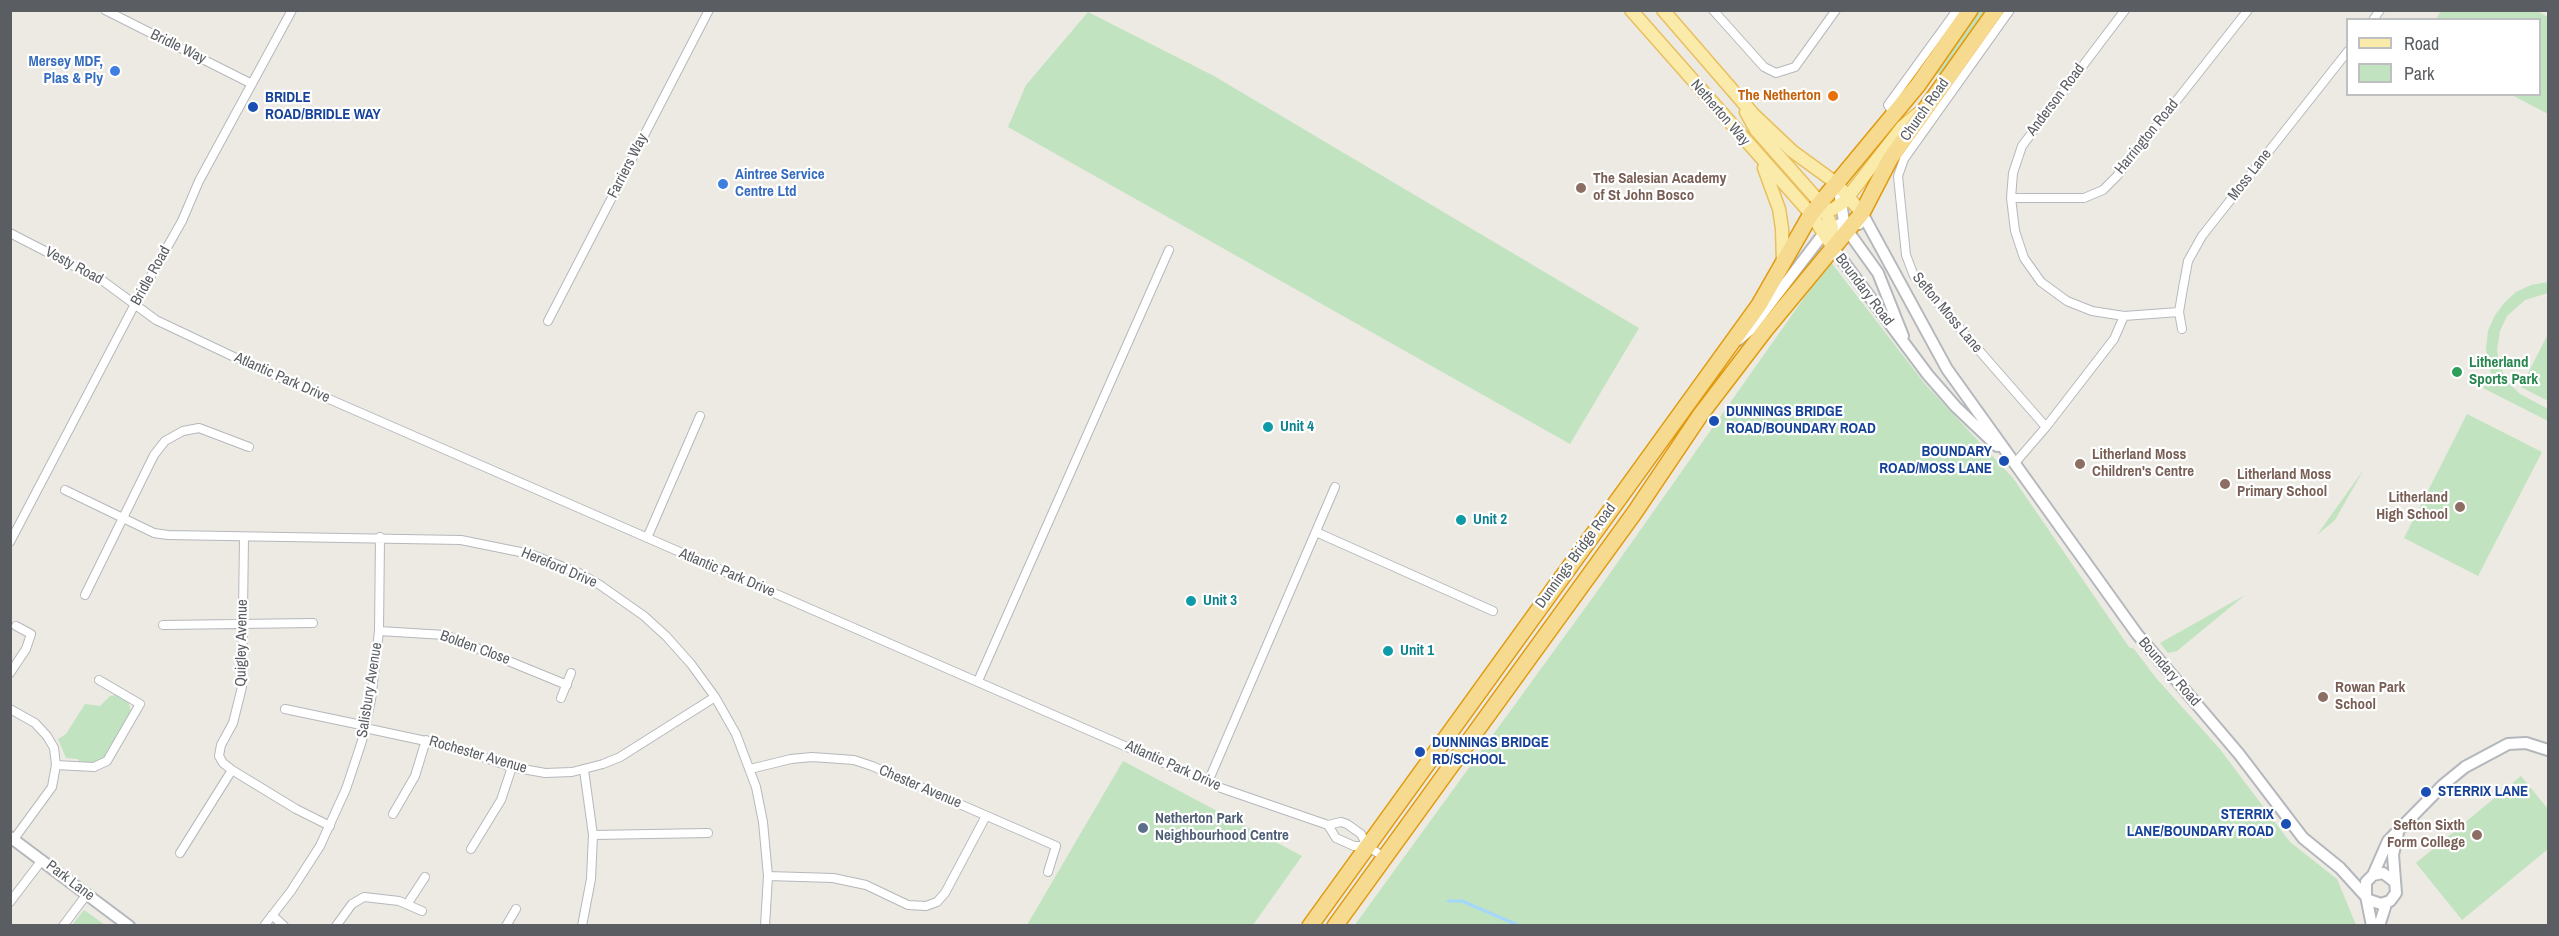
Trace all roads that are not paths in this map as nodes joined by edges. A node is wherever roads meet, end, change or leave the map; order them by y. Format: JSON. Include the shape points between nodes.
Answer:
{"nodes":[{"id":1,"x":105,"y":10,"type":"edge"},
{"id":2,"x":292,"y":10,"type":"edge"},
{"id":3,"x":709,"y":10,"type":"edge"},
{"id":4,"x":1631,"y":10,"type":"edge"},
{"id":5,"x":1663,"y":10,"type":"edge"},
{"id":6,"x":1713,"y":10,"type":"edge"},
{"id":7,"x":1836,"y":10,"type":"edge"},
{"id":8,"x":1957,"y":10,"type":"edge"},
{"id":9,"x":1970,"y":10,"type":"edge"},
{"id":10,"x":1996,"y":10,"type":"edge"},
{"id":11,"x":2010,"y":10,"type":"edge"},
{"id":12,"x":2125,"y":10,"type":"edge"},
{"id":13,"x":2248,"y":10,"type":"edge"},
{"id":14,"x":2346,"y":54,"type":"edge"},
{"id":15,"x":252,"y":84,"type":"junction"},
{"id":16,"x":1735,"y":92,"type":"junction"},
{"id":17,"x":1928,"y":106,"type":"junction"},
{"id":18,"x":1894,"y":114,"type":"junction"},
{"id":19,"x":1761,"y":160,"type":"junction"},
{"id":20,"x":1898,"y":176,"type":"joint"},
{"id":21,"x":1842,"y":194,"type":"junction"},
{"id":22,"x":2011,"y":198,"type":"junction"},
{"id":23,"x":1815,"y":209,"type":"junction"},
{"id":24,"x":1844,"y":225,"type":"junction"},
{"id":25,"x":10,"y":233,"type":"edge"},
{"id":26,"x":1169,"y":250,"type":"dead end"},
{"id":27,"x":1831,"y":251,"type":"junction"},
{"id":28,"x":1783,"y":266,"type":"junction"},
{"id":29,"x":135,"y":304,"type":"junction"},
{"id":30,"x":2179,"y":312,"type":"junction"},
{"id":31,"x":2124,"y":316,"type":"junction"},
{"id":32,"x":548,"y":321,"type":"dead end"},
{"id":33,"x":2182,"y":329,"type":"dead end"},
{"id":34,"x":1724,"y":351,"type":"junction"},
{"id":35,"x":1909,"y":351,"type":"junction"},
{"id":36,"x":700,"y":416,"type":"dead end"},
{"id":37,"x":2046,"y":427,"type":"junction"},
{"id":38,"x":249,"y":447,"type":"dead end"},
{"id":39,"x":2015,"y":463,"type":"junction"},
{"id":40,"x":1335,"y":488,"type":"dead end"},
{"id":41,"x":65,"y":490,"type":"dead end"},
{"id":42,"x":122,"y":519,"type":"junction"},
{"id":43,"x":1316,"y":532,"type":"junction"},
{"id":44,"x":244,"y":537,"type":"junction"},
{"id":45,"x":380,"y":537,"type":"junction"},
{"id":46,"x":647,"y":538,"type":"junction"},
{"id":47,"x":10,"y":542,"type":"edge"},
{"id":48,"x":85,"y":595,"type":"dead end"},
{"id":49,"x":1493,"y":611,"type":"dead end"},
{"id":50,"x":313,"y":623,"type":"dead end"},
{"id":51,"x":243,"y":624,"type":"junction"},
{"id":52,"x":163,"y":625,"type":"dead end"},
{"id":53,"x":16,"y":626,"type":"dead end"},
{"id":54,"x":379,"y":632,"type":"junction"},
{"id":55,"x":10,"y":673,"type":"edge"},
{"id":56,"x":571,"y":673,"type":"dead end"},
{"id":57,"x":99,"y":680,"type":"dead end"},
{"id":58,"x":978,"y":681,"type":"junction"},
{"id":59,"x":567,"y":685,"type":"junction"},
{"id":60,"x":715,"y":697,"type":"junction"},
{"id":61,"x":561,"y":698,"type":"dead end"},
{"id":62,"x":10,"y":709,"type":"edge"},
{"id":63,"x":285,"y":709,"type":"dead end"},
{"id":64,"x":366,"y":727,"type":"junction"},
{"id":65,"x":426,"y":740,"type":"junction"},
{"id":66,"x":2548,"y":750,"type":"edge"},
{"id":67,"x":56,"y":765,"type":"junction"},
{"id":68,"x":512,"y":767,"type":"junction"},
{"id":69,"x":750,"y":769,"type":"junction"},
{"id":70,"x":232,"y":770,"type":"junction"},
{"id":71,"x":584,"y":770,"type":"junction"},
{"id":72,"x":1208,"y":782,"type":"junction"},
{"id":73,"x":393,"y":814,"type":"dead end"},
{"id":74,"x":986,"y":816,"type":"junction"},
{"id":75,"x":1328,"y":825,"type":"junction"},
{"id":76,"x":330,"y":826,"type":"junction"},
{"id":77,"x":708,"y":832,"type":"dead end"},
{"id":78,"x":2398,"y":832,"type":"junction"},
{"id":79,"x":593,"y":835,"type":"junction"},
{"id":80,"x":12,"y":838,"type":"edge"},
{"id":81,"x":471,"y":849,"type":"dead end"},
{"id":82,"x":1376,"y":851,"type":"junction"},
{"id":83,"x":180,"y":853,"type":"dead end"},
{"id":84,"x":42,"y":860,"type":"junction"},
{"id":85,"x":2340,"y":868,"type":"junction"},
{"id":86,"x":1048,"y":872,"type":"dead end"},
{"id":87,"x":2372,"y":875,"type":"junction"},
{"id":88,"x":768,"y":876,"type":"junction"},
{"id":89,"x":425,"y":877,"type":"dead end"},
{"id":90,"x":2395,"y":882,"type":"junction"},
{"id":91,"x":87,"y":894,"type":"junction"},
{"id":92,"x":2366,"y":895,"type":"junction"},
{"id":93,"x":10,"y":902,"type":"edge"},
{"id":94,"x":408,"y":903,"type":"junction"},
{"id":95,"x":2386,"y":904,"type":"junction"},
{"id":96,"x":516,"y":909,"type":"dead end"},
{"id":97,"x":422,"y":911,"type":"dead end"},
{"id":98,"x":272,"y":915,"type":"junction"},
{"id":99,"x":63,"y":926,"type":"edge"},
{"id":100,"x":129,"y":926,"type":"edge"},
{"id":101,"x":264,"y":926,"type":"edge"},
{"id":102,"x":284,"y":926,"type":"edge"},
{"id":103,"x":336,"y":926,"type":"edge"},
{"id":104,"x":506,"y":926,"type":"edge"},
{"id":105,"x":582,"y":926,"type":"edge"},
{"id":106,"x":765,"y":926,"type":"edge"},
{"id":107,"x":1310,"y":926,"type":"edge"},
{"id":108,"x":1335,"y":926,"type":"edge"},
{"id":109,"x":2372,"y":926,"type":"edge"},
{"id":110,"x":2379,"y":926,"type":"edge"}],
"edges":[{"from":1,"to":15,"type":"street","name":"Bridle Way"},
{"from":2,"to":15,"type":"street","name":"Bridle Road"},
{"from":3,"to":32,"type":"street","name":"Farriers Way"},
{"from":4,"to":19,"type":"main road","name":"Netherton Way"},
{"from":5,"to":16,"type":"main road","name":"Netherton Way"},
{"from":6,"to":7,"type":"street","via":[[1764,67],[1782,73],[1798,64]]},
{"from":8,"to":18,"type":"street","name":"Church Road","via":[[1888,105]]},
{"from":9,"to":18,"type":"highway","name":"Church Road"},
{"from":10,"to":17,"type":"highway","name":"Church Road"},
{"from":11,"to":20,"type":"street","name":"Church Road","via":[[1904,159]]},
{"from":12,"to":22,"type":"street","name":"Anderson Road","via":[[2022,146],[2013,173]]},
{"from":13,"to":22,"type":"street","name":"Harrington Road","via":[[2103,190],[2084,198]]},
{"from":14,"to":30,"type":"street","name":"Moss Lane","via":[[2202,236],[2188,261]]},
{"from":15,"to":29,"type":"street","name":"Bridle Road"},
{"from":16,"to":21,"type":"main road","name":"Netherton Way","via":[[1786,145]]},
{"from":16,"to":23,"type":"main road","via":[[1756,130]]},
{"from":17,"to":21,"type":"main road","via":[[1902,127]]},
{"from":17,"to":24,"type":"highway","name":"Church Road"},
{"from":18,"to":21,"type":"highway","name":"Church Road","via":[[1848,169]]},
{"from":19,"to":23,"type":"main road","name":"Netherton Way"},
{"from":19,"to":28,"type":"main road","via":[[1779,209]]},
{"from":20,"to":37,"type":"street","name":"Sefton Moss Lane","via":[[1906,255],[1914,276]]},
{"from":21,"to":23,"type":"highway","name":"Dunnings Bridge Road"},
{"from":21,"to":23,"type":"main road"},
{"from":21,"to":24,"type":"main road","name":"Netherton Way"},
{"from":21,"to":24,"type":"street"},
{"from":22,"to":31,"type":"street","name":"Anderson Road","via":[[2014,231],[2024,258],[2042,282],[2067,301],[2092,311]]},
{"from":23,"to":24,"type":"main road"},
{"from":23,"to":28,"type":"highway","name":"Dunnings Bridge Road"},
{"from":24,"to":27,"type":"highway","name":"Dunnings Bridge Road"},
{"from":24,"to":34,"type":"street","via":[[1750,330]]},
{"from":24,"to":35,"type":"street","via":[[1878,273]]},
{"from":24,"to":39,"type":"street","name":"Boundary Road","via":[[1876,237],[1947,369]]},
{"from":25,"to":29,"type":"street","name":"Vesty Road","via":[[103,281]]},
{"from":26,"to":58,"type":"street"},
{"from":27,"to":35,"type":"street","name":"Boundary Road"},
{"from":27,"to":82,"type":"highway","name":"Dunnings Bridge Road","via":[[1701,414],[1635,512],[1408,824]]},
{"from":28,"to":34,"type":"highway","name":"Dunnings Bridge Road"},
{"from":29,"to":46,"type":"street","name":"Atlantic Park Drive","via":[[156,320],[251,365]]},
{"from":29,"to":47,"type":"street","name":"Bridle Road"},
{"from":30,"to":31,"type":"street"},
{"from":30,"to":33,"type":"street","name":"Moss Lane"},
{"from":31,"to":37,"type":"street","via":[[2114,339]]},
{"from":34,"to":82,"type":"highway","name":"Dunnings Bridge Road"},
{"from":35,"to":39,"type":"street","name":"Boundary Road","via":[[1956,407]]},
{"from":36,"to":46,"type":"street"},
{"from":37,"to":39,"type":"street"},
{"from":38,"to":42,"type":"street","via":[[205,429],[171,436],[154,456]]},
{"from":39,"to":85,"type":"street","name":"Boundary Road","via":[[2137,634],[2239,754],[2303,838]]},
{"from":40,"to":43,"type":"street"},
{"from":41,"to":42,"type":"street","name":"Hereford Drive"},
{"from":42,"to":44,"type":"street","name":"Hereford Drive","via":[[146,531],[168,535]]},
{"from":42,"to":48,"type":"street"},
{"from":43,"to":49,"type":"street"},
{"from":43,"to":72,"type":"street"},
{"from":44,"to":45,"type":"street","name":"Hereford Drive"},
{"from":44,"to":51,"type":"street","name":"Quigley Avenue"},
{"from":45,"to":54,"type":"street","name":"Salisbury Avenue"},
{"from":45,"to":60,"type":"street","name":"Hereford Drive","via":[[479,542],[530,554],[579,573],[624,601],[659,630]]},
{"from":46,"to":58,"type":"street","name":"Atlantic Park Drive"},
{"from":50,"to":51,"type":"street"},
{"from":51,"to":52,"type":"street"},
{"from":51,"to":70,"type":"street","name":"Quigley Avenue","via":[[241,695],[219,752],[223,763]]},
{"from":53,"to":55,"type":"street","via":[[31,634]]},
{"from":54,"to":59,"type":"street","name":"Bolden Close","via":[[445,635]]},
{"from":54,"to":64,"type":"street","name":"Salisbury Avenue"},
{"from":56,"to":59,"type":"street"},
{"from":57,"to":67,"type":"street","via":[[140,704],[107,761],[94,767]]},
{"from":58,"to":72,"type":"street","name":"Atlantic Park Drive"},
{"from":59,"to":61,"type":"street"},
{"from":60,"to":69,"type":"street","name":"Hereford Drive"},
{"from":60,"to":71,"type":"street","name":"Rochester Avenue","via":[[620,757]]},
{"from":62,"to":67,"type":"street","via":[[35,723],[47,736],[54,748]]},
{"from":63,"to":64,"type":"street","name":"Rochester Avenue"},
{"from":64,"to":65,"type":"street","name":"Rochester Avenue"},
{"from":64,"to":76,"type":"street","name":"Salisbury Avenue","via":[[355,767]]},
{"from":65,"to":68,"type":"street","name":"Rochester Avenue"},
{"from":65,"to":73,"type":"street","via":[[415,776]]},
{"from":66,"to":78,"type":"street","via":[[2526,743],[2508,744],[2486,754],[2443,785]]},
{"from":67,"to":80,"type":"street","via":[[52,787]]},
{"from":68,"to":71,"type":"street","name":"Rochester Avenue","via":[[545,772]]},
{"from":68,"to":81,"type":"street","via":[[501,800]]},
{"from":69,"to":74,"type":"street","name":"Chester Avenue","via":[[791,759],[854,760]]},
{"from":69,"to":88,"type":"street","name":"Hereford Drive","via":[[763,822]]},
{"from":70,"to":76,"type":"street"},
{"from":70,"to":83,"type":"street"},
{"from":71,"to":79,"type":"street"},
{"from":72,"to":75,"type":"street","name":"Atlantic Park Drive"},
{"from":74,"to":86,"type":"street","name":"Chester Avenue","via":[[1056,846]]},
{"from":74,"to":88,"type":"street","via":[[945,893],[926,906],[909,905],[866,885],[833,878]]},
{"from":75,"to":82,"type":"street","name":"Atlantic Park Drive","via":[[1336,838]]},
{"from":75,"to":82,"type":"street","name":"Atlantic Park Drive","via":[[1347,824]]},
{"from":76,"to":98,"type":"street","name":"Salisbury Avenue"},
{"from":77,"to":79,"type":"street"},
{"from":78,"to":87,"type":"street","via":[[2388,842]]},
{"from":78,"to":90,"type":"street","via":[[2393,855]]},
{"from":79,"to":105,"type":"street","via":[[589,896]]},
{"from":80,"to":84,"type":"street","name":"Park Lane"},
{"from":82,"to":107,"type":"highway","name":"Dunnings Bridge Road"},
{"from":82,"to":108,"type":"highway","name":"Dunnings Bridge Road"},
{"from":84,"to":91,"type":"street","name":"Park Lane"},
{"from":84,"to":93,"type":"street"},
{"from":85,"to":87,"type":"street","name":"Boundary Road"},
{"from":85,"to":92,"type":"street","name":"Boundary Road"},
{"from":87,"to":90,"type":"street","via":[[2383,873]]},
{"from":87,"to":92,"type":"street","via":[[2366,882]]},
{"from":88,"to":106,"type":"street","name":"Hereford Drive"},
{"from":89,"to":94,"type":"street"},
{"from":90,"to":95,"type":"street","via":[[2396,893]]},
{"from":91,"to":99,"type":"street"},
{"from":91,"to":100,"type":"street","name":"Park Lane"},
{"from":92,"to":95,"type":"street","via":[[2377,904]]},
{"from":92,"to":109,"type":"street"},
{"from":94,"to":97,"type":"street"},
{"from":94,"to":103,"type":"street","via":[[364,897],[352,904]]},
{"from":95,"to":110,"type":"street"},
{"from":96,"to":104,"type":"street"},
{"from":98,"to":101,"type":"street","name":"Salisbury Avenue"},
{"from":98,"to":102,"type":"street"}]}
